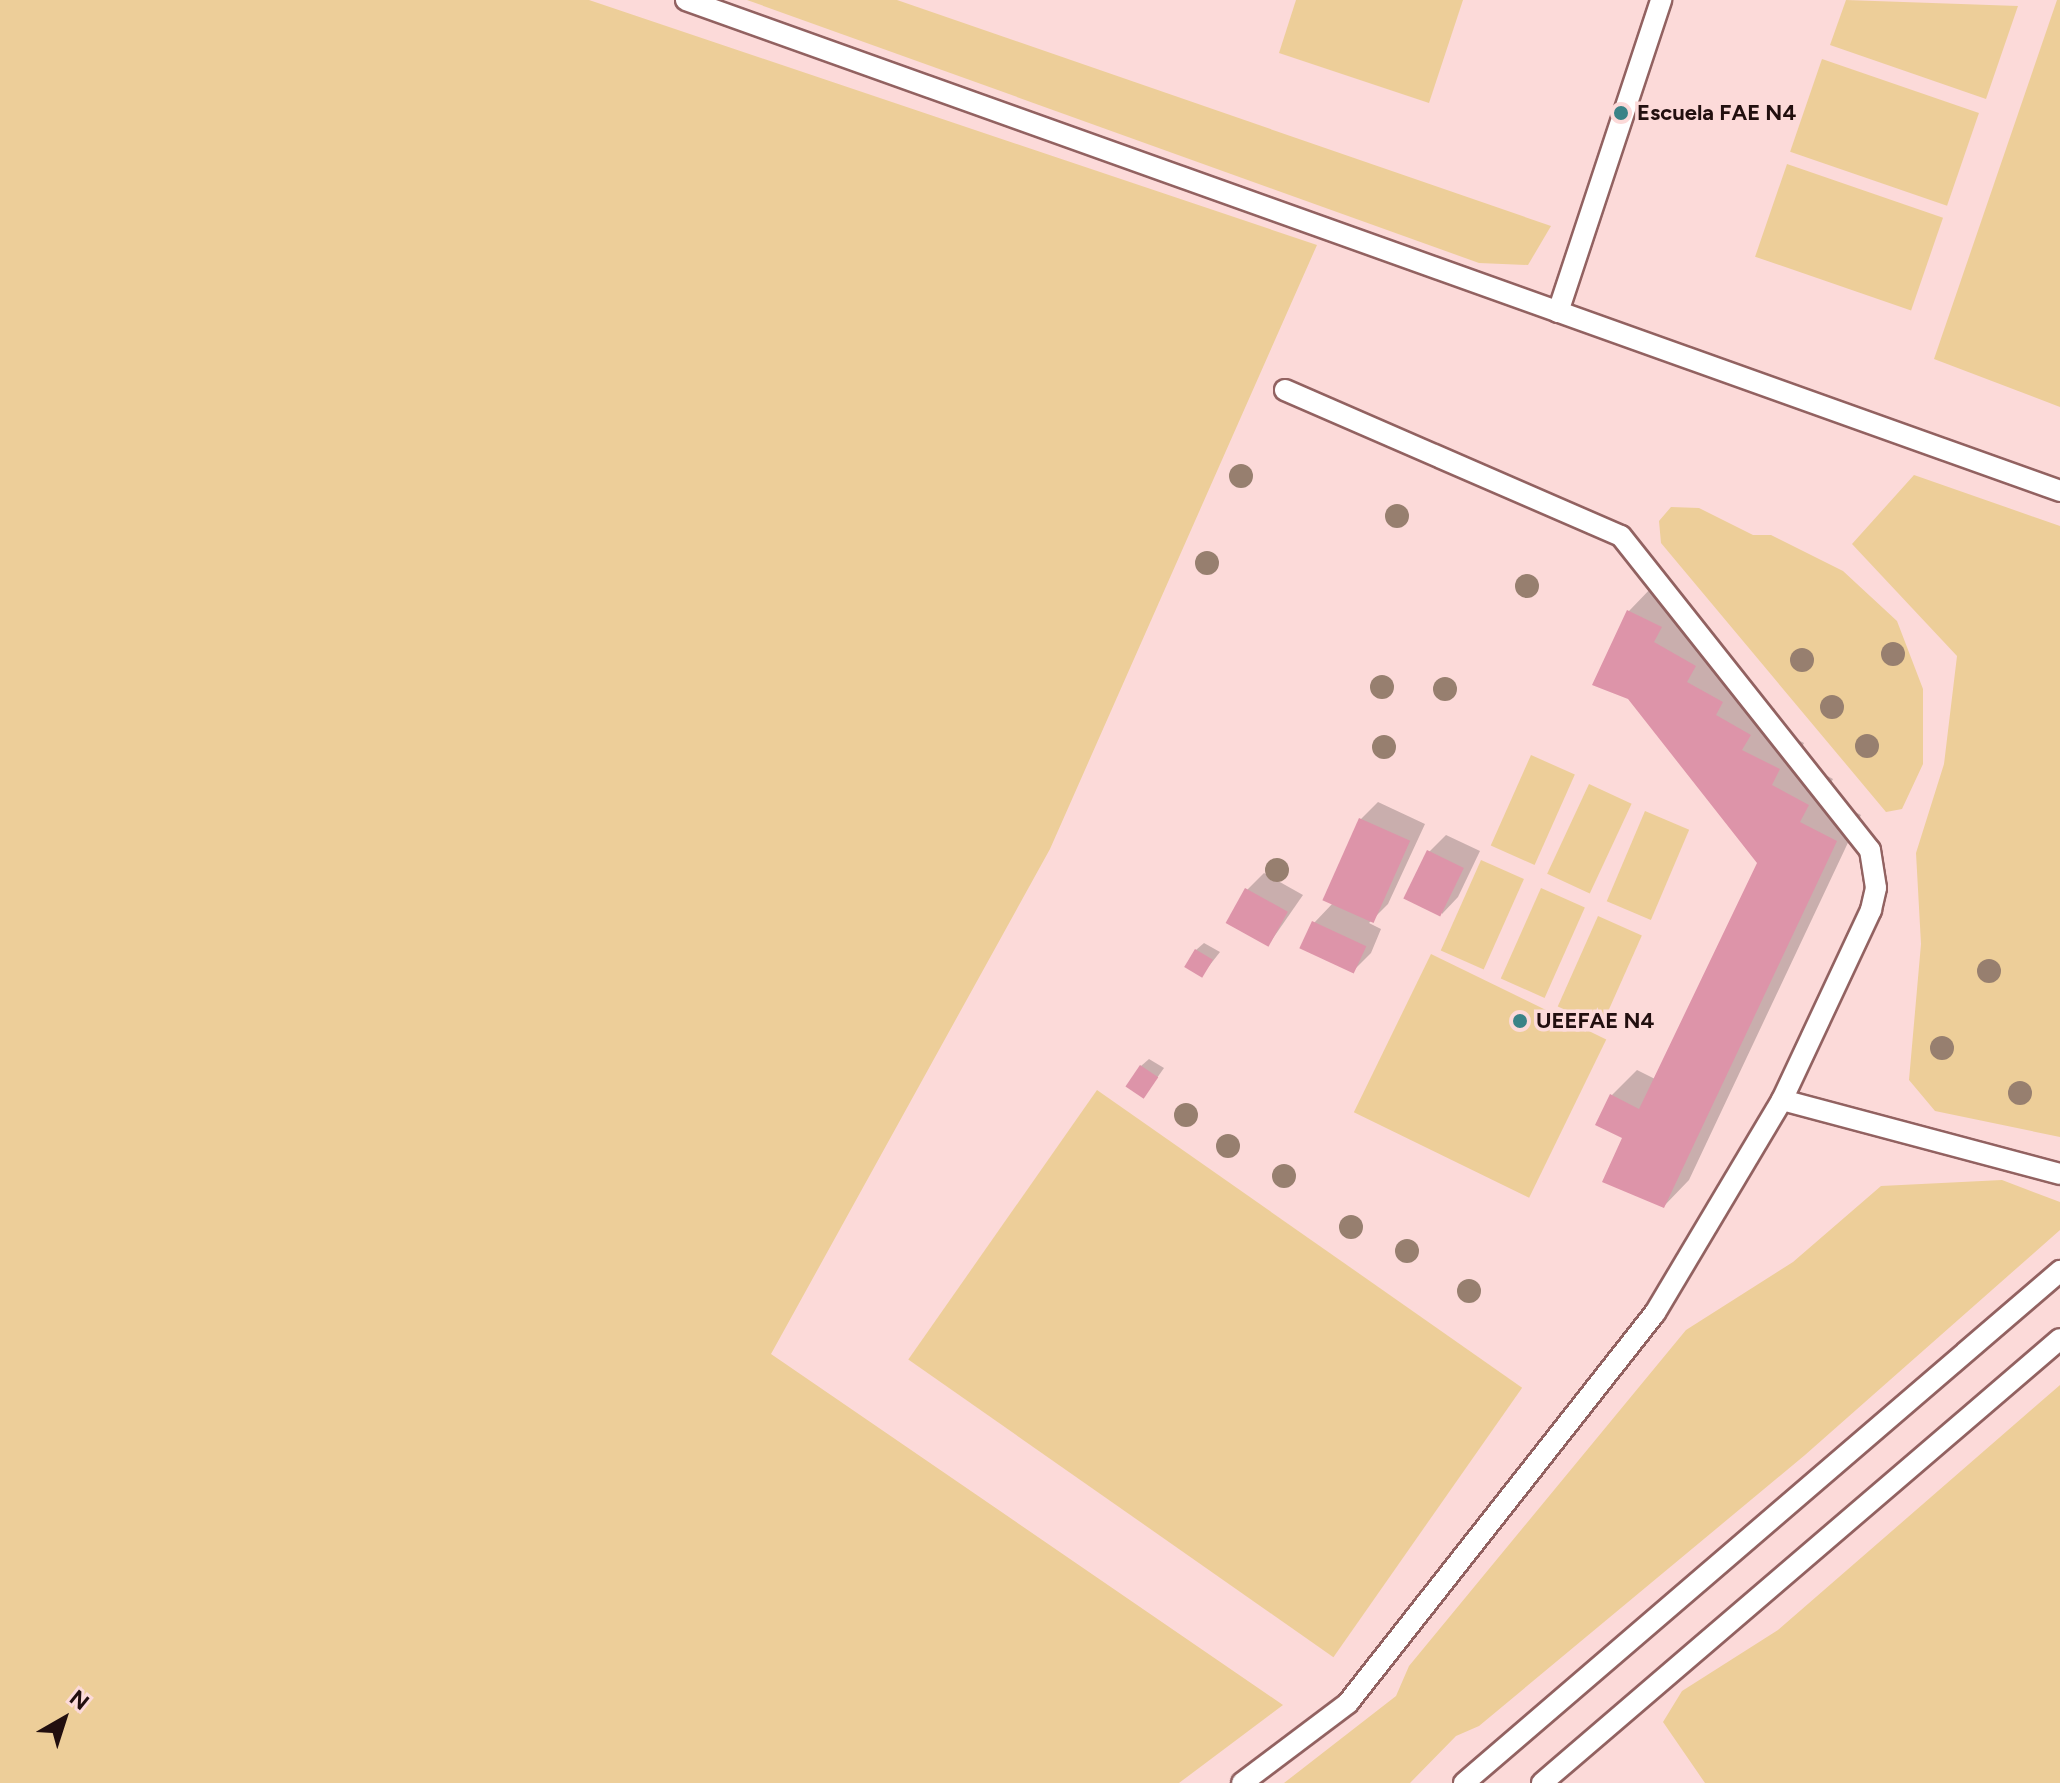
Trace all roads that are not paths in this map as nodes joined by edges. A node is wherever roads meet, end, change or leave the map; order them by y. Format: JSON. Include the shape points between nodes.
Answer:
{"nodes":[{"id":1,"x":686,"y":0,"type":"edge"},
{"id":2,"x":1661,"y":0,"type":"edge"},
{"id":3,"x":1558,"y":312,"type":"junction"},
{"id":4,"x":1285,"y":390,"type":"dead end"},
{"id":5,"x":2060,"y":491,"type":"edge"},
{"id":6,"x":1782,"y":1100,"type":"junction"},
{"id":7,"x":2060,"y":1174,"type":"edge"},
{"id":8,"x":2060,"y":1271,"type":"edge"},
{"id":9,"x":2060,"y":1339,"type":"edge"},
{"id":10,"x":1242,"y":1783,"type":"edge"},
{"id":11,"x":1464,"y":1783,"type":"edge"},
{"id":12,"x":1542,"y":1783,"type":"edge"}],
"edges":[{"from":1,"to":3,"type":"lane"},
{"from":2,"to":3,"type":"lane"},
{"from":3,"to":5,"type":"lane"},
{"from":4,"to":6,"type":"lane","via":[[1621,536],[1870,850],[1876,888],[1871,910]]},
{"from":6,"to":7,"type":"lane"},
{"from":6,"to":10,"type":"lane","via":[[1655,1313],[1348,1703]]},
{"from":8,"to":11,"type":"lane"},
{"from":9,"to":12,"type":"lane"}]}
